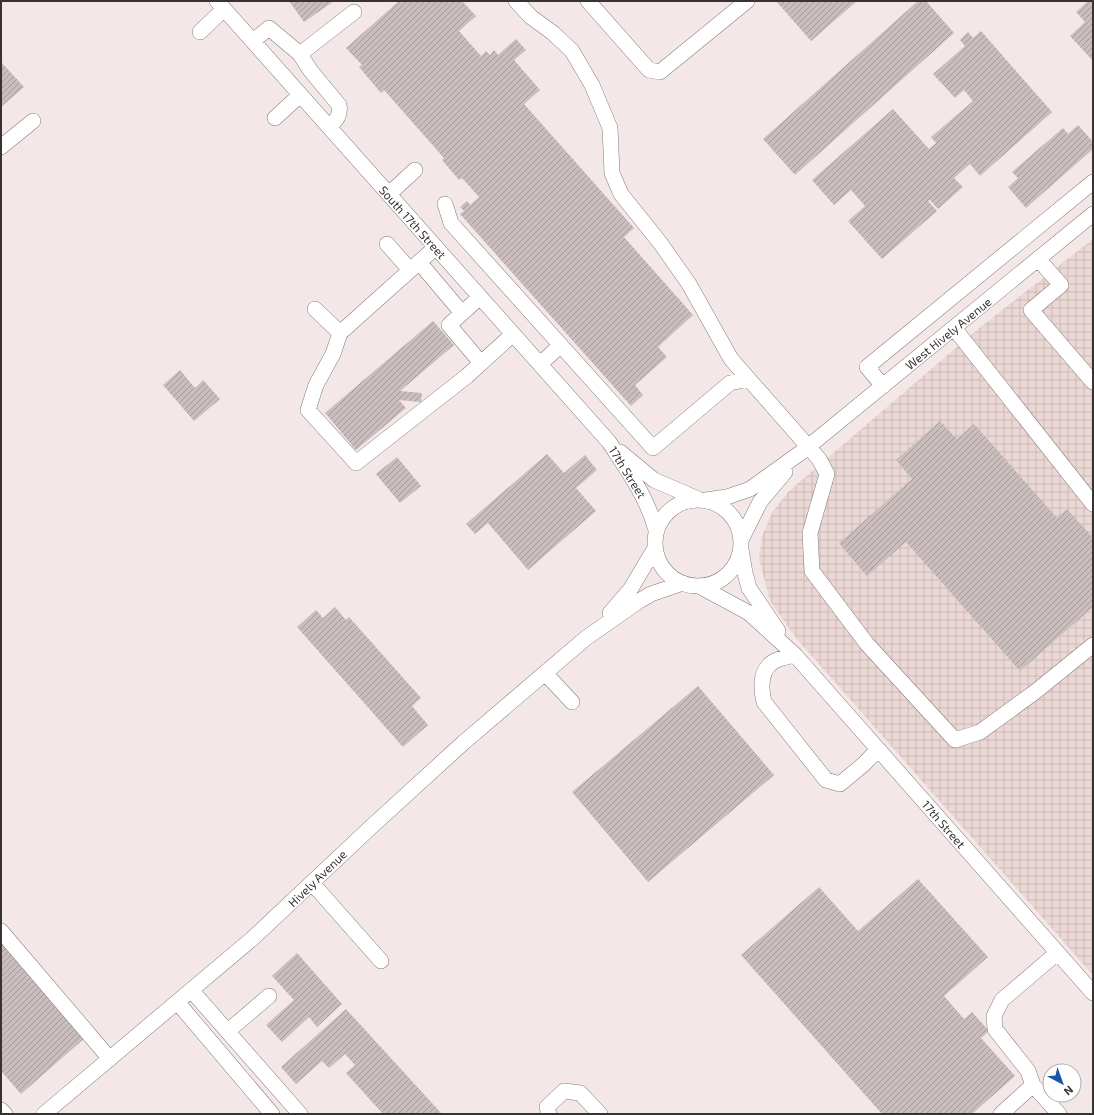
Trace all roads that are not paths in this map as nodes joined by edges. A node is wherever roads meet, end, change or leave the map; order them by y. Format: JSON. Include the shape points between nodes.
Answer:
{"nodes":[{"id":1,"x":516,"y":1,"type":"edge"},
{"id":2,"x":588,"y":1,"type":"edge"},
{"id":3,"x":747,"y":1,"type":"edge"},
{"id":4,"x":221,"y":5,"type":"edge"},
{"id":5,"x":354,"y":12,"type":"dead end"},
{"id":6,"x":200,"y":32,"type":"dead end"},
{"id":7,"x":253,"y":41,"type":"junction"},
{"id":8,"x":300,"y":54,"type":"junction"},
{"id":9,"x":300,"y":94,"type":"junction"},
{"id":10,"x":275,"y":118,"type":"dead end"},
{"id":11,"x":33,"y":121,"type":"dead end"},
{"id":12,"x":329,"y":127,"type":"junction"},
{"id":13,"x":1,"y":147,"type":"edge"},
{"id":14,"x":415,"y":170,"type":"dead end"},
{"id":15,"x":1093,"y":182,"type":"edge"},
{"id":16,"x":389,"y":194,"type":"junction"},
{"id":17,"x":445,"y":204,"type":"dead end"},
{"id":18,"x":1093,"y":214,"type":"edge"},
{"id":19,"x":387,"y":244,"type":"dead end"},
{"id":20,"x":436,"y":247,"type":"junction"},
{"id":21,"x":1038,"y":259,"type":"junction"},
{"id":22,"x":414,"y":266,"type":"junction"},
{"id":23,"x":480,"y":297,"type":"junction"},
{"id":24,"x":315,"y":309,"type":"dead end"},
{"id":25,"x":462,"y":313,"type":"junction"},
{"id":26,"x":954,"y":328,"type":"junction"},
{"id":27,"x":340,"y":333,"type":"junction"},
{"id":28,"x":513,"y":334,"type":"junction"},
{"id":29,"x":561,"y":345,"type":"junction"},
{"id":30,"x":481,"y":363,"type":"junction"},
{"id":31,"x":540,"y":364,"type":"junction"},
{"id":32,"x":748,"y":379,"type":"junction"},
{"id":33,"x":1093,"y":382,"type":"edge"},
{"id":34,"x":883,"y":386,"type":"junction"},
{"id":35,"x":609,"y":442,"type":"junction"},
{"id":36,"x":806,"y":449,"type":"junction"},
{"id":37,"x":702,"y":500,"type":"junction"},
{"id":38,"x":1093,"y":504,"type":"edge"},
{"id":39,"x":656,"y":530,"type":"junction"},
{"id":40,"x":741,"y":544,"type":"junction"},
{"id":41,"x":655,"y":548,"type":"junction"},
{"id":42,"x":683,"y":583,"type":"junction"},
{"id":43,"x":700,"y":586,"type":"junction"},
{"id":44,"x":586,"y":638,"type":"junction"},
{"id":45,"x":1093,"y":645,"type":"edge"},
{"id":46,"x":795,"y":655,"type":"junction"},
{"id":47,"x":545,"y":673,"type":"junction"},
{"id":48,"x":572,"y":702,"type":"dead end"},
{"id":49,"x":878,"y":749,"type":"junction"},
{"id":50,"x":312,"y":883,"type":"junction"},
{"id":51,"x":1,"y":931,"type":"edge"},
{"id":52,"x":1057,"y":953,"type":"junction"},
{"id":53,"x":381,"y":961,"type":"dead end"},
{"id":54,"x":192,"y":990,"type":"junction"},
{"id":55,"x":1093,"y":993,"type":"edge"},
{"id":56,"x":269,"y":996,"type":"dead end"},
{"id":57,"x":178,"y":1003,"type":"junction"},
{"id":58,"x":228,"y":1031,"type":"junction"},
{"id":59,"x":110,"y":1059,"type":"junction"},
{"id":60,"x":1033,"y":1085,"type":"junction"},
{"id":61,"x":1,"y":1110,"type":"edge"},
{"id":62,"x":271,"y":1113,"type":"edge"},
{"id":63,"x":5,"y":1114,"type":"edge"},
{"id":64,"x":44,"y":1114,"type":"edge"},
{"id":65,"x":300,"y":1114,"type":"edge"},
{"id":66,"x":549,"y":1114,"type":"edge"},
{"id":67,"x":600,"y":1114,"type":"edge"},
{"id":68,"x":1001,"y":1114,"type":"edge"},
{"id":69,"x":1059,"y":1114,"type":"edge"}],
"edges":[{"from":1,"to":32,"type":"street","via":[[572,51],[592,85],[610,128],[612,173],[621,194],[689,284],[731,359]]},
{"from":2,"to":3,"type":"street","via":[[649,70],[660,72]]},
{"from":4,"to":6,"type":"street"},
{"from":4,"to":7,"type":"street","name":"South 17th Street"},
{"from":5,"to":8,"type":"street"},
{"from":7,"to":8,"type":"street","via":[[269,28]]},
{"from":7,"to":9,"type":"street","name":"South 17th Street"},
{"from":8,"to":12,"type":"street","via":[[339,105],[340,113]]},
{"from":9,"to":10,"type":"street"},
{"from":9,"to":12,"type":"street","name":"South 17th Street"},
{"from":11,"to":13,"type":"street"},
{"from":12,"to":16,"type":"street","name":"South 17th Street"},
{"from":14,"to":16,"type":"street"},
{"from":15,"to":34,"type":"street","via":[[867,368]]},
{"from":16,"to":20,"type":"street","name":"South 17th Street"},
{"from":17,"to":29,"type":"street","via":[[451,223]]},
{"from":18,"to":21,"type":"street","name":"West Hively Avenue"},
{"from":19,"to":22,"type":"street"},
{"from":20,"to":22,"type":"street"},
{"from":20,"to":23,"type":"street","name":"South 17th Street"},
{"from":21,"to":26,"type":"street","name":"West Hively Avenue"},
{"from":21,"to":33,"type":"street","via":[[1060,285],[1031,310]]},
{"from":22,"to":25,"type":"street"},
{"from":22,"to":27,"type":"street"},
{"from":23,"to":25,"type":"street"},
{"from":23,"to":28,"type":"street","name":"South 17th Street"},
{"from":24,"to":27,"type":"street"},
{"from":25,"to":30,"type":"street","via":[[449,325]]},
{"from":26,"to":34,"type":"street","name":"West Hively Avenue"},
{"from":26,"to":38,"type":"street"},
{"from":27,"to":30,"type":"street","via":[[333,354],[316,385],[308,410],[356,463]]},
{"from":28,"to":30,"type":"street"},
{"from":28,"to":31,"type":"street","name":"South 17th Street"},
{"from":29,"to":31,"type":"street"},
{"from":29,"to":32,"type":"street","via":[[653,448],[730,383]]},
{"from":31,"to":35,"type":"street","name":"South 17th Street"},
{"from":32,"to":36,"type":"street"},
{"from":34,"to":36,"type":"street","name":"West Hively Avenue"},
{"from":35,"to":37,"type":"street","name":"17th Street","via":[[654,480]]},
{"from":35,"to":39,"type":"street","name":"17th Street","via":[[644,497]]},
{"from":36,"to":37,"type":"street","via":[[750,489],[727,497]]},
{"from":36,"to":40,"type":"street","via":[[760,502]]},
{"from":36,"to":45,"type":"street","via":[[819,459],[827,474],[810,533],[812,571],[868,644],[955,740],[980,732]]},
{"from":37,"to":39,"type":"street","via":[[682,502],[674,507],[663,517]]},
{"from":37,"to":40,"type":"street","via":[[727,511],[737,524]]},
{"from":39,"to":41,"type":"street"},
{"from":40,"to":43,"type":"street","via":[[737,562],[728,573],[716,582]]},
{"from":40,"to":46,"type":"street","name":"17th Street","via":[[744,572],[749,588]]},
{"from":41,"to":42,"type":"street","via":[[659,561],[667,573]]},
{"from":41,"to":44,"type":"street","name":"Hively Avenue","via":[[630,590]]},
{"from":42,"to":43,"type":"street"},
{"from":42,"to":44,"type":"street","name":"Hively Avenue","via":[[639,600]]},
{"from":43,"to":46,"type":"street","name":"17th Street","via":[[749,613]]},
{"from":44,"to":47,"type":"street","name":"Hively Avenue"},
{"from":46,"to":49,"type":"street","name":"17th Street"},
{"from":46,"to":49,"type":"street","via":[[773,662],[762,676],[764,702],[826,780],[840,784]]},
{"from":47,"to":48,"type":"street"},
{"from":47,"to":50,"type":"street","name":"Hively Avenue","via":[[382,816]]},
{"from":49,"to":52,"type":"street","name":"17th Street"},
{"from":50,"to":53,"type":"street"},
{"from":50,"to":54,"type":"street","name":"Hively Avenue"},
{"from":51,"to":59,"type":"street"},
{"from":52,"to":55,"type":"street","name":"17th Street"},
{"from":52,"to":60,"type":"street","via":[[1002,1000],[994,1016],[995,1030],[1028,1071]]},
{"from":54,"to":57,"type":"street","name":"Hively Avenue"},
{"from":54,"to":58,"type":"street"},
{"from":56,"to":58,"type":"street"},
{"from":57,"to":59,"type":"street","name":"Hively Avenue"},
{"from":57,"to":62,"type":"street"},
{"from":58,"to":65,"type":"street"},
{"from":59,"to":64,"type":"street","name":"Hively Avenue"},
{"from":60,"to":68,"type":"street"},
{"from":60,"to":69,"type":"street"},
{"from":61,"to":63,"type":"street"},
{"from":66,"to":67,"type":"street","via":[[547,1107],[564,1092],[580,1093]]}]}
